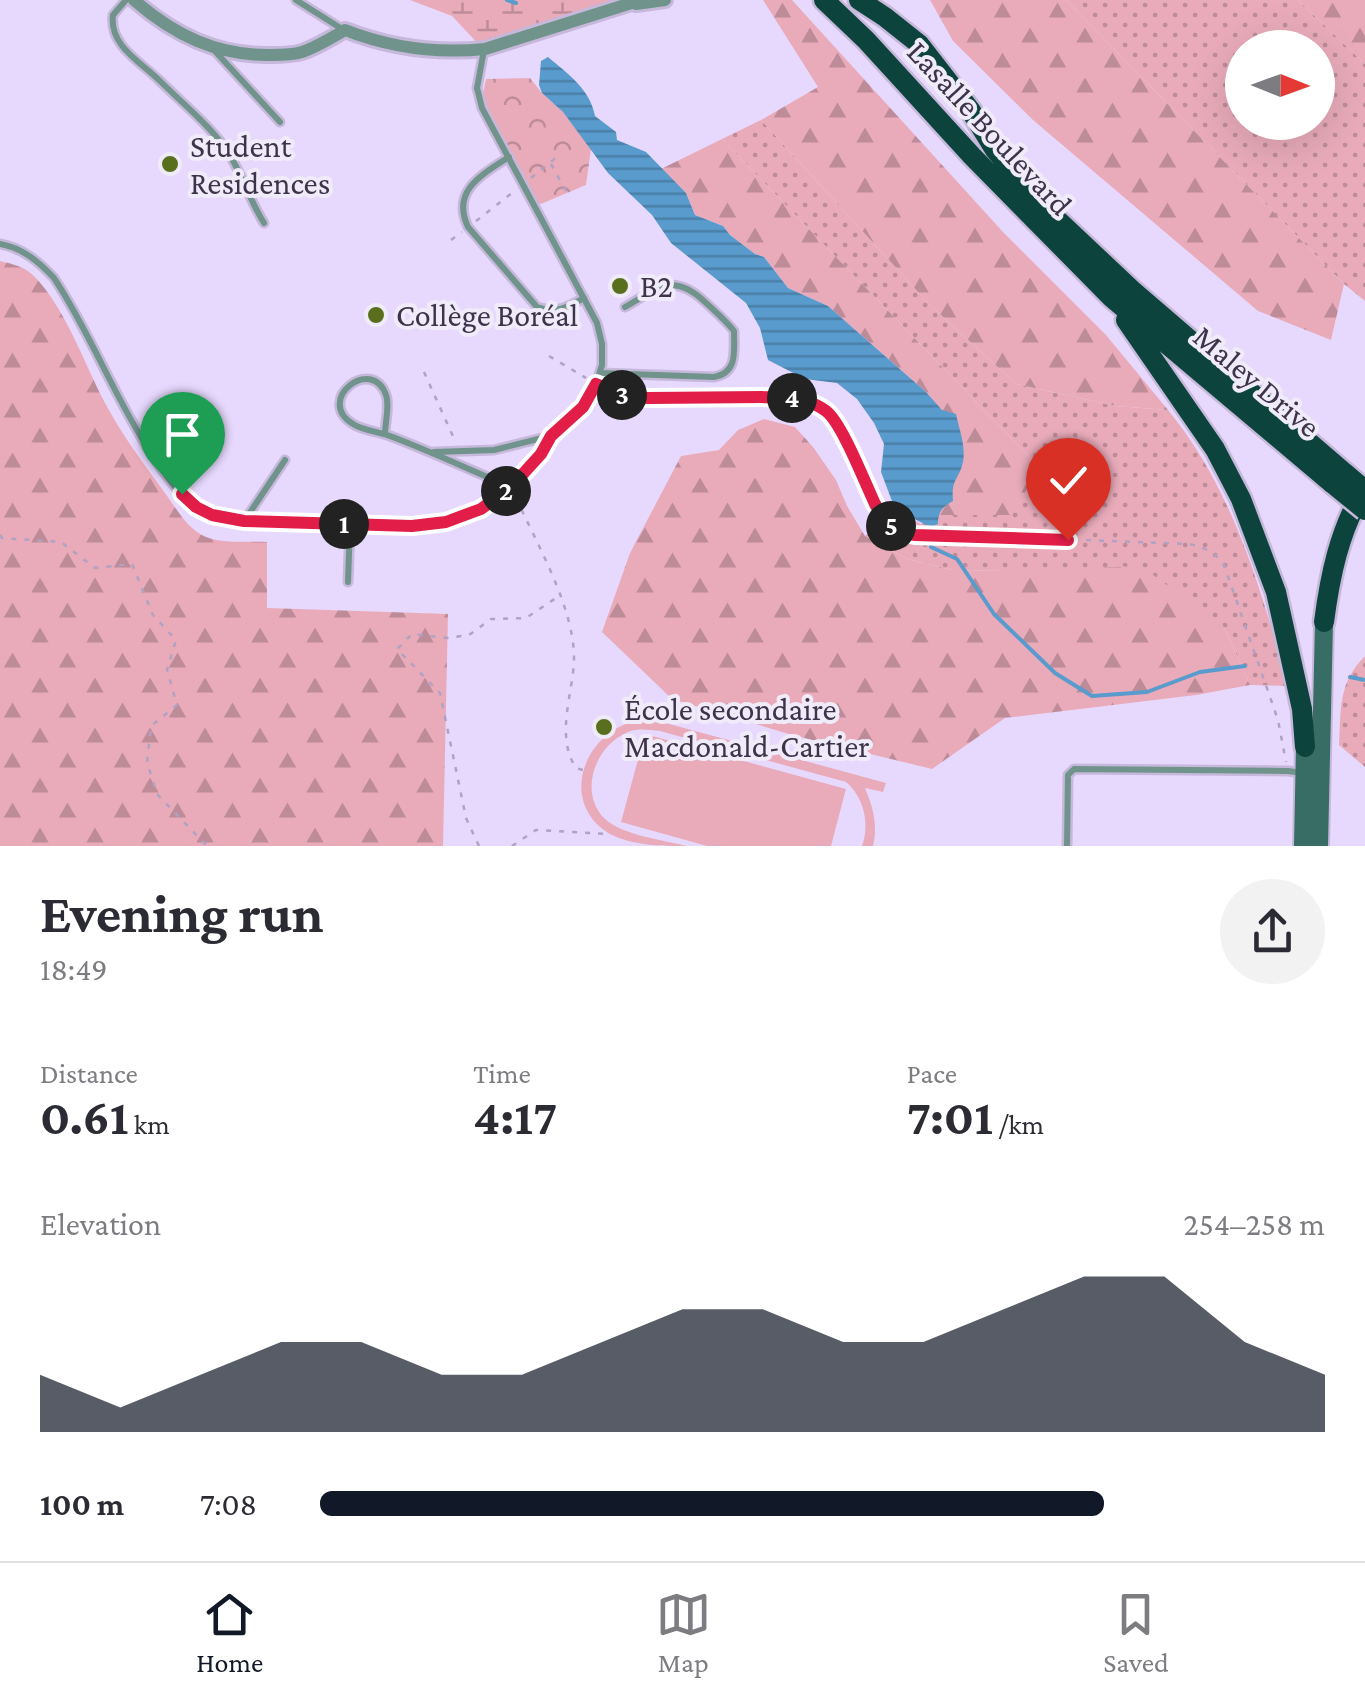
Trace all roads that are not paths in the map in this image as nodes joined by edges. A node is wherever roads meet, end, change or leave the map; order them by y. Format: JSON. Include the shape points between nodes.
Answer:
{"nodes":[{"id":1,"x":126,"y":0,"type":"edge"},
{"id":2,"x":134,"y":0,"type":"edge"},
{"id":3,"x":296,"y":0,"type":"edge"},
{"id":4,"x":665,"y":0,"type":"edge"},
{"id":5,"x":824,"y":0,"type":"edge"},
{"id":6,"x":859,"y":0,"type":"edge"},
{"id":7,"x":638,"y":2,"type":"edge"},
{"id":8,"x":345,"y":30,"type":"junction"},
{"id":9,"x":212,"y":48,"type":"junction"},
{"id":10,"x":484,"y":49,"type":"junction"},
{"id":11,"x":280,"y":122,"type":"dead end"},
{"id":12,"x":509,"y":158,"type":"junction"},
{"id":13,"x":264,"y":223,"type":"dead end"},
{"id":14,"x":0,"y":244,"type":"edge"},
{"id":15,"x":1132,"y":290,"type":"joint"},
{"id":16,"x":584,"y":298,"type":"junction"},
{"id":17,"x":1111,"y":298,"type":"junction"},
{"id":18,"x":625,"y":307,"type":"dead end"},
{"id":19,"x":600,"y":373,"type":"junction"},
{"id":20,"x":385,"y":434,"type":"junction"},
{"id":21,"x":551,"y":436,"type":"junction"},
{"id":22,"x":428,"y":452,"type":"junction"},
{"id":23,"x":285,"y":460,"type":"dead end"},
{"id":24,"x":1349,"y":475,"type":"edge"},
{"id":25,"x":511,"y":487,"type":"junction"},
{"id":26,"x":1365,"y":490,"type":"edge"},
{"id":27,"x":1365,"y":510,"type":"edge"},
{"id":28,"x":244,"y":521,"type":"junction"},
{"id":29,"x":350,"y":524,"type":"junction"},
{"id":30,"x":348,"y":582,"type":"dead end"},
{"id":31,"x":1324,"y":622,"type":"joint"},
{"id":32,"x":1304,"y":747,"type":"joint"},
{"id":33,"x":1296,"y":772,"type":"junction"},
{"id":34,"x":1067,"y":846,"type":"edge"},
{"id":35,"x":1302,"y":846,"type":"edge"},
{"id":36,"x":1318,"y":846,"type":"edge"}],
"edges":[{"from":1,"to":13,"type":"lane","via":[[113,15],[117,39],[228,151]]},
{"from":2,"to":9,"type":"street","via":[[174,31]]},
{"from":3,"to":8,"type":"lane"},
{"from":4,"to":7,"type":"street"},
{"from":5,"to":17,"type":"highway","name":"Lasalle Boulevard"},
{"from":6,"to":15,"type":"highway","name":"Lasalle Boulevard","via":[[918,44],[1046,210]]},
{"from":7,"to":10,"type":"street"},
{"from":8,"to":9,"type":"street","via":[[292,54],[247,56]]},
{"from":8,"to":10,"type":"street","via":[[405,48]]},
{"from":9,"to":11,"type":"lane"},
{"from":10,"to":12,"type":"lane","via":[[479,98]]},
{"from":12,"to":16,"type":"lane"},
{"from":12,"to":16,"type":"lane","via":[[464,195],[468,227],[538,307],[560,310]]},
{"from":14,"to":28,"type":"lane","via":[[21,250],[54,278],[141,438],[182,494],[212,515]]},
{"from":15,"to":24,"type":"highway","name":"Maley Drive"},
{"from":16,"to":19,"type":"lane","via":[[600,333]]},
{"from":17,"to":24,"type":"highway","name":"Maley Drive"},
{"from":17,"to":32,"type":"highway","via":[[1241,498],[1276,592]]},
{"from":18,"to":19,"type":"lane","via":[[664,286],[692,290],[734,331],[734,362],[714,376]]},
{"from":19,"to":21,"type":"lane","via":[[583,407]]},
{"from":20,"to":20,"type":"lane","via":[[386,392],[371,380],[350,384],[342,394],[343,417]]},
{"from":20,"to":22,"type":"lane"},
{"from":21,"to":22,"type":"lane","via":[[494,450]]},
{"from":21,"to":25,"type":"lane"},
{"from":22,"to":25,"type":"lane"},
{"from":23,"to":28,"type":"lane"},
{"from":24,"to":26,"type":"highway","name":"Maley Drive","bridge":true},
{"from":24,"to":27,"type":"highway","name":"Maley Drive","bridge":true},
{"from":25,"to":29,"type":"lane","via":[[481,509],[446,522]]},
{"from":26,"to":31,"type":"highway","via":[[1338,546]]},
{"from":28,"to":29,"type":"lane"},
{"from":29,"to":30,"type":"lane"},
{"from":31,"to":36,"type":"main road"},
{"from":32,"to":33,"type":"main road"},
{"from":33,"to":34,"type":"lane","via":[[1074,769],[1068,775]]},
{"from":33,"to":35,"type":"main road"}]}
